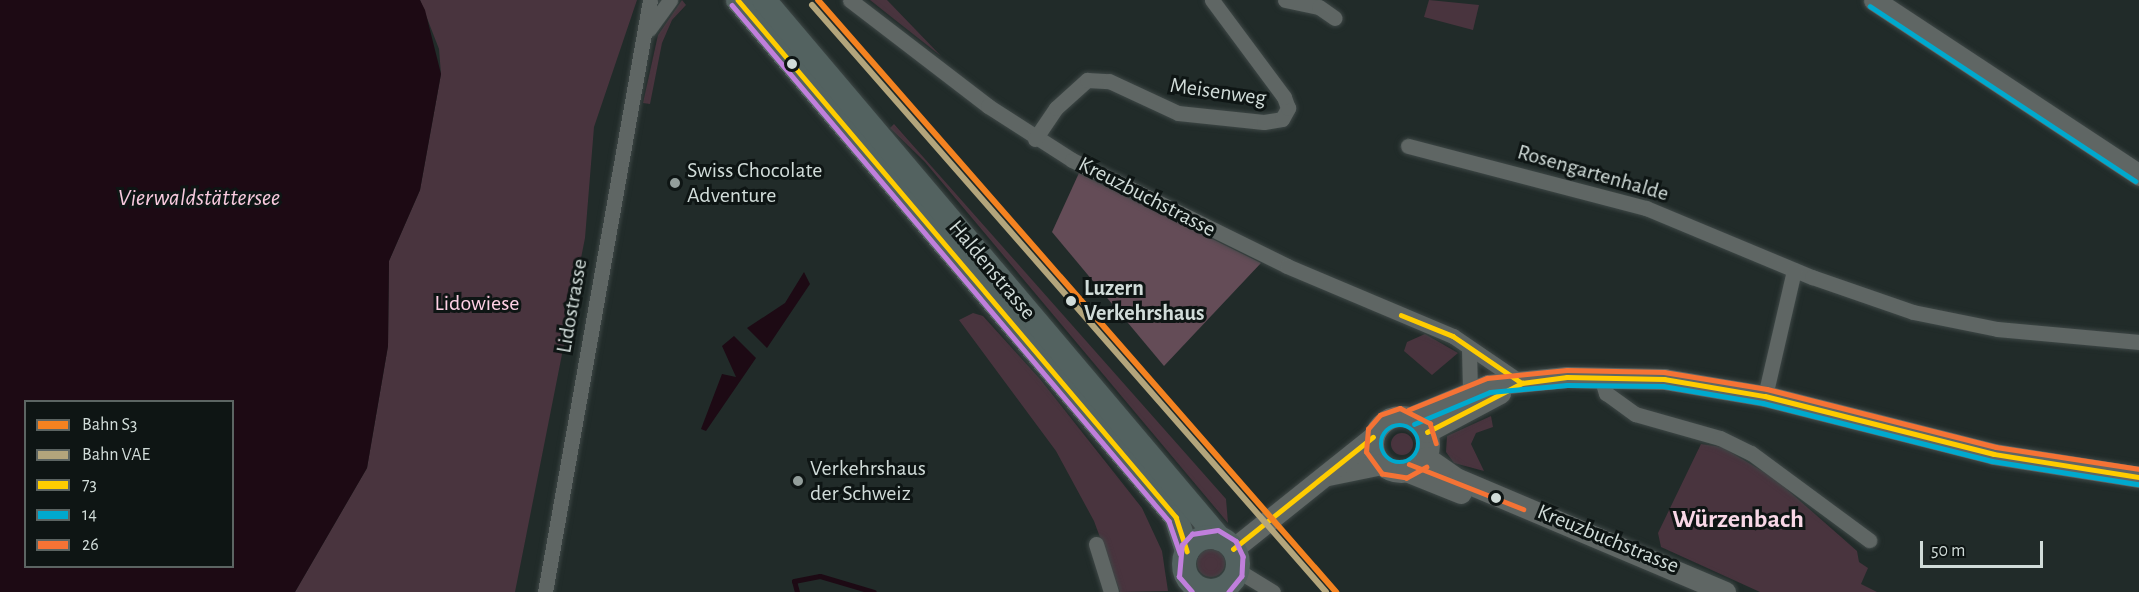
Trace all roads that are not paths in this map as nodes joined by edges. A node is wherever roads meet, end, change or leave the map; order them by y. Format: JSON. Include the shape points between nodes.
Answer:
{"nodes":[{"id":1,"x":650,"y":0,"type":"edge"},
{"id":2,"x":670,"y":0,"type":"edge"},
{"id":3,"x":764,"y":0,"type":"edge"},
{"id":4,"x":850,"y":0,"type":"edge"},
{"id":5,"x":1212,"y":0,"type":"edge"},
{"id":6,"x":1285,"y":0,"type":"edge"},
{"id":7,"x":1874,"y":0,"type":"edge"},
{"id":8,"x":737,"y":1,"type":"edge"},
{"id":9,"x":1335,"y":18,"type":"dead end"},
{"id":10,"x":649,"y":29,"type":"junction"},
{"id":11,"x":1035,"y":139,"type":"junction"},
{"id":12,"x":1408,"y":146,"type":"dead end"},
{"id":13,"x":2139,"y":175,"type":"edge"},
{"id":14,"x":1794,"y":270,"type":"junction"},
{"id":15,"x":2139,"y":342,"type":"edge"},
{"id":16,"x":1469,"y":349,"type":"junction"},
{"id":17,"x":1601,"y":377,"type":"junction"},
{"id":18,"x":1522,"y":382,"type":"junction"},
{"id":19,"x":1470,"y":390,"type":"junction"},
{"id":20,"x":1765,"y":396,"type":"junction"},
{"id":21,"x":1411,"y":417,"type":"junction"},
{"id":22,"x":1427,"y":432,"type":"junction"},
{"id":23,"x":1373,"y":437,"type":"junction"},
{"id":24,"x":1426,"y":457,"type":"junction"},
{"id":25,"x":1382,"y":464,"type":"junction"},
{"id":26,"x":1406,"y":471,"type":"junction"},
{"id":27,"x":1328,"y":475,"type":"junction"},
{"id":28,"x":2139,"y":477,"type":"edge"},
{"id":29,"x":1869,"y":540,"type":"dead end"},
{"id":30,"x":1096,"y":544,"type":"dead end"},
{"id":31,"x":1186,"y":552,"type":"junction"},
{"id":32,"x":1226,"y":568,"type":"edge"},
{"id":33,"x":1191,"y":586,"type":"edge"},
{"id":34,"x":545,"y":592,"type":"edge"},
{"id":35,"x":1111,"y":592,"type":"edge"},
{"id":36,"x":1273,"y":592,"type":"edge"},
{"id":37,"x":1706,"y":592,"type":"edge"},
{"id":38,"x":1725,"y":592,"type":"edge"}],
"edges":[{"from":1,"to":10,"type":"street","name":"Lidostrasse"},
{"from":2,"to":10,"type":"street","name":"Lidostrasse"},
{"from":3,"to":32,"type":"main road","name":"Haldenstrasse"},
{"from":4,"to":11,"type":"street","name":"Kreuzbuchstrasse"},
{"from":5,"to":11,"type":"street","name":"Meisenweg","via":[[1284,97],[1288,108],[1282,119],[1264,122],[1178,113],[1108,81],[1088,80],[1056,108]]},
{"from":6,"to":9,"type":"street","via":[[1319,7]]},
{"from":7,"to":13,"type":"main road"},
{"from":8,"to":31,"type":"main road","name":"Haldenstrasse","via":[[1176,517]]},
{"from":10,"to":34,"type":"street","name":"Lidostrasse","via":[[606,239]]},
{"from":11,"to":16,"type":"street","name":"Kreuzbuchstrasse","via":[[1182,216],[1453,336]]},
{"from":12,"to":14,"type":"street","name":"Rosengartenhalde","via":[[1646,208]]},
{"from":14,"to":15,"type":"street","name":"Rosengartenhalde","via":[[1945,319]]},
{"from":14,"to":20,"type":"street"},
{"from":16,"to":18,"type":"street","name":"Kreuzbuchstrasse"},
{"from":16,"to":19,"type":"street"},
{"from":17,"to":18,"type":"main road"},
{"from":17,"to":20,"type":"main road","via":[[1697,382]]},
{"from":17,"to":29,"type":"street","via":[[1606,393],[1635,414],[1720,438],[1750,453]]},
{"from":18,"to":19,"type":"main road"},
{"from":18,"to":22,"type":"main road"},
{"from":19,"to":21,"type":"main road"},
{"from":20,"to":28,"type":"main road","via":[[1922,439]]},
{"from":21,"to":22,"type":"main road"},
{"from":21,"to":23,"type":"main road","via":[[1388,418]]},
{"from":22,"to":24,"type":"main road"},
{"from":23,"to":25,"type":"main road"},
{"from":23,"to":27,"type":"main road","via":[[1339,460]]},
{"from":24,"to":26,"type":"main road"},
{"from":24,"to":38,"type":"main road","name":"Kreuzbuchstrasse","via":[[1458,479]]},
{"from":25,"to":26,"type":"main road"},
{"from":25,"to":27,"type":"main road"},
{"from":26,"to":37,"type":"main road","name":"Kreuzbuchstrasse"},
{"from":27,"to":32,"type":"main road"},
{"from":30,"to":35,"type":"street"},
{"from":31,"to":32,"type":"main road","via":[[1199,539]]},
{"from":31,"to":33,"type":"main road","name":"Haldenstrasse","via":[[1184,567]]},
{"from":32,"to":33,"type":"main road","via":[[1202,589]]},
{"from":32,"to":36,"type":"street"}]}
